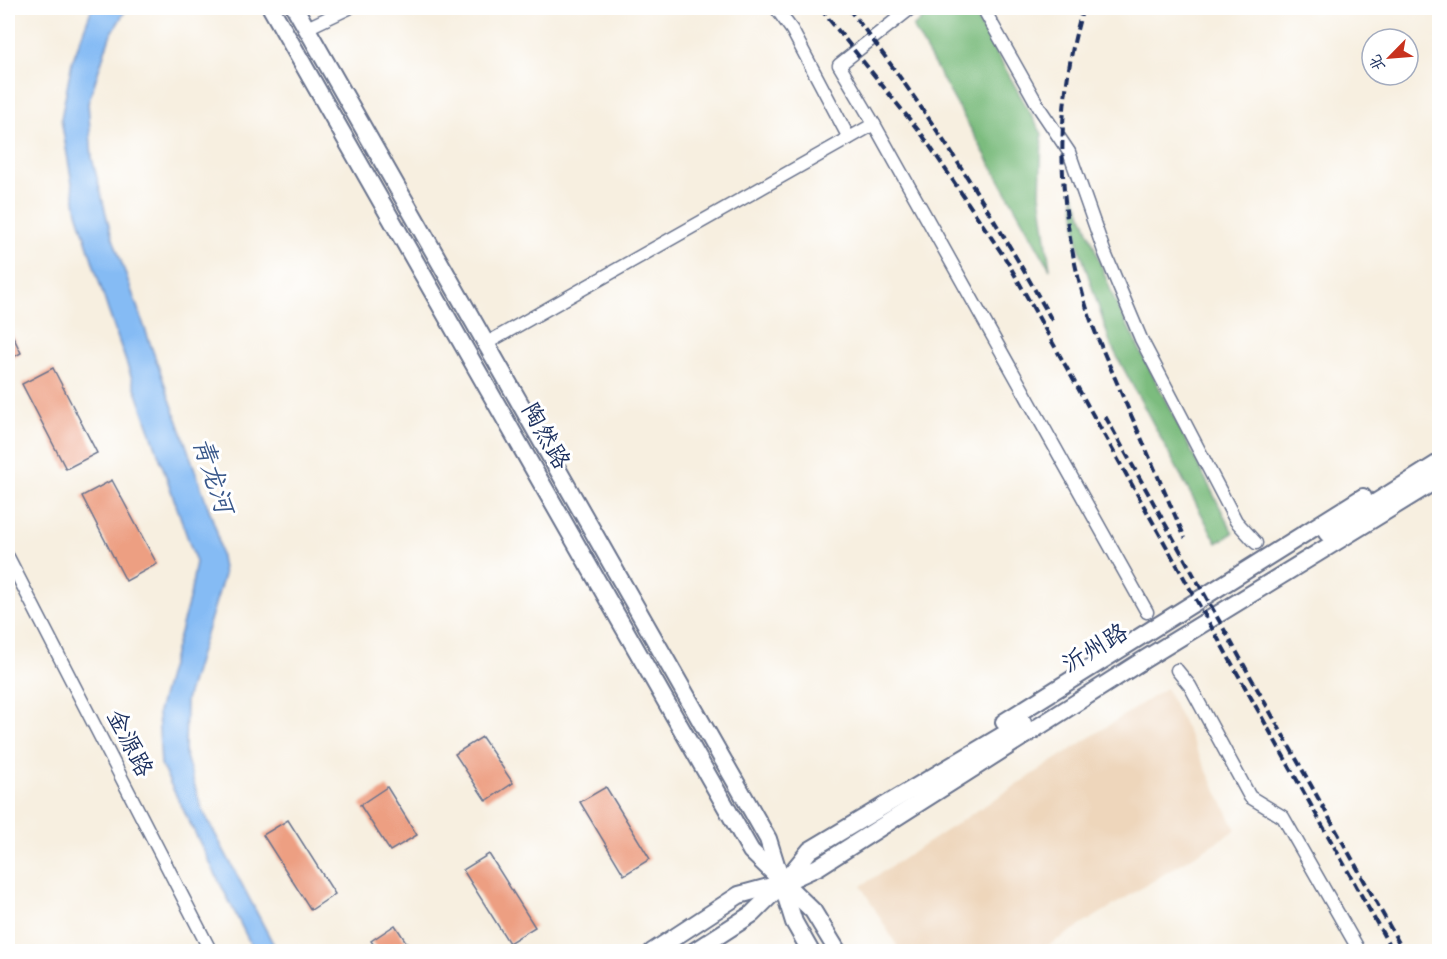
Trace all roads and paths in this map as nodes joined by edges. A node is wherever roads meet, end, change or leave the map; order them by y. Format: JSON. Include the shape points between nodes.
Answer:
{"nodes":[{"id":1,"x":271,"y":8,"type":"edge"},
{"id":2,"x":295,"y":8,"type":"edge"},
{"id":3,"x":349,"y":8,"type":"edge"},
{"id":4,"x":776,"y":8,"type":"edge"},
{"id":5,"x":911,"y":8,"type":"edge"},
{"id":6,"x":983,"y":8,"type":"edge"},
{"id":7,"x":307,"y":28,"type":"junction"},
{"id":8,"x":874,"y":124,"type":"junction"},
{"id":9,"x":849,"y":138,"type":"junction"},
{"id":10,"x":423,"y":273,"type":"junction"},
{"id":11,"x":464,"y":303,"type":"junction"},
{"id":12,"x":487,"y":343,"type":"junction"},
{"id":13,"x":492,"y":394,"type":"junction"},
{"id":14,"x":541,"y":438,"type":"junction"},
{"id":15,"x":1440,"y":451,"type":"edge"},
{"id":16,"x":1440,"y":462,"type":"edge"},
{"id":17,"x":1440,"y":478,"type":"edge"},
{"id":18,"x":1440,"y":487,"type":"edge"},
{"id":19,"x":1256,"y":543,"type":"dead end"},
{"id":20,"x":8,"y":556,"type":"edge"},
{"id":21,"x":1147,"y":612,"type":"dead end"},
{"id":22,"x":1177,"y":670,"type":"dead end"},
{"id":23,"x":888,"y":812,"type":"junction"},
{"id":24,"x":783,"y":883,"type":"junction"},
{"id":25,"x":211,"y":951,"type":"edge"},
{"id":26,"x":652,"y":951,"type":"edge"},
{"id":27,"x":693,"y":951,"type":"edge"},
{"id":28,"x":811,"y":951,"type":"edge"},
{"id":29,"x":838,"y":951,"type":"edge"},
{"id":30,"x":1360,"y":951,"type":"edge"}],
"edges":[{"from":1,"to":10,"type":"main road","name":"陶然路"},
{"from":2,"to":7,"type":"main road","name":"陶然路"},
{"from":3,"to":7,"type":"street"},
{"from":4,"to":9,"type":"street","via":[[792,30]]},
{"from":5,"to":8,"type":"street","via":[[839,65]]},
{"from":6,"to":19,"type":"street","via":[[1040,110],[1069,152],[1141,339],[1236,520]]},
{"from":7,"to":11,"type":"main road","name":"陶然路"},
{"from":8,"to":9,"type":"street"},
{"from":8,"to":21,"type":"street"},
{"from":9,"to":12,"type":"street"},
{"from":10,"to":11,"type":"main road","via":[[462,324]]},
{"from":10,"to":13,"type":"main road","name":"陶然路"},
{"from":11,"to":12,"type":"main road","name":"陶然路"},
{"from":12,"to":14,"type":"main road","name":"陶然路"},
{"from":13,"to":14,"type":"main road","via":[[493,374]]},
{"from":13,"to":24,"type":"main road","name":"陶然路","via":[[751,851]]},
{"from":14,"to":24,"type":"main road","name":"陶然路","via":[[768,839]]},
{"from":15,"to":23,"type":"main road","via":[[908,783]]},
{"from":16,"to":23,"type":"main road","name":"沂州路"},
{"from":17,"to":23,"type":"main road","name":"沂州路"},
{"from":18,"to":23,"type":"main road","via":[[916,812]]},
{"from":20,"to":25,"type":"street","name":"金源路"},
{"from":22,"to":30,"type":"street","via":[[1190,686],[1250,797],[1283,817]]},
{"from":23,"to":24,"type":"main road","name":"沂州路","via":[[818,867]]},
{"from":24,"to":26,"type":"main road","name":"沂州路","via":[[739,896]]},
{"from":24,"to":27,"type":"main road","name":"沂州路","via":[[752,914]]},
{"from":24,"to":28,"type":"main road","name":"陶然路","via":[[794,922]]},
{"from":24,"to":29,"type":"main road","name":"陶然路","via":[[813,911]]}]}
